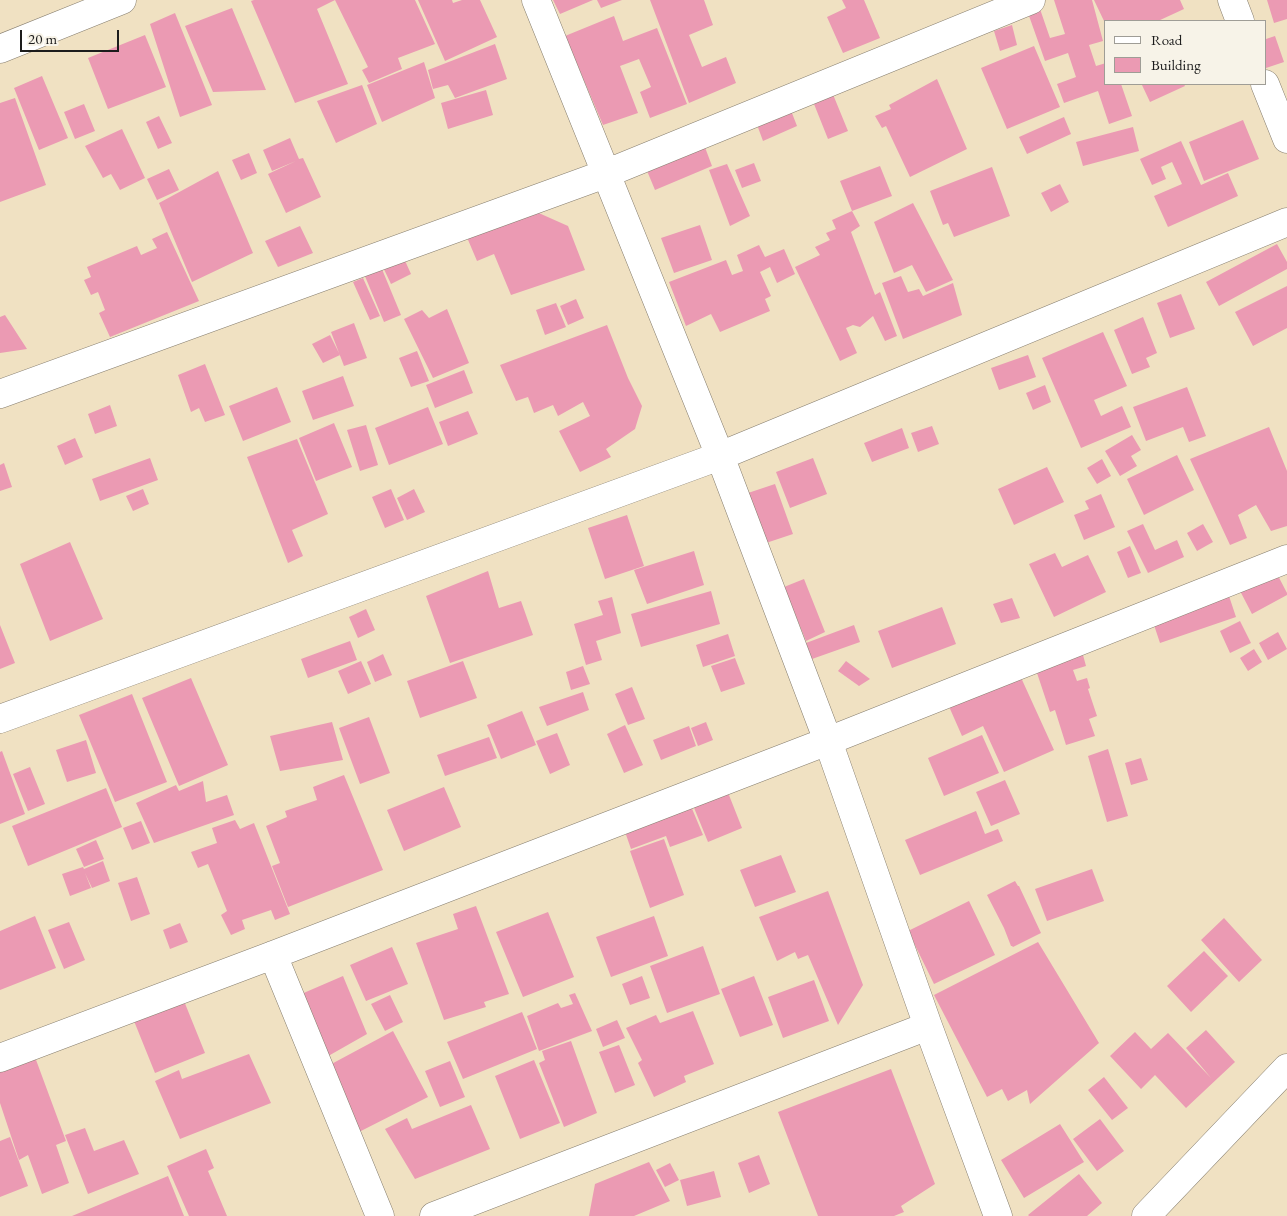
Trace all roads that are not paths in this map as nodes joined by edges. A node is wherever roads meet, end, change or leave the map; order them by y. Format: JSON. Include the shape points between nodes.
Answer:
{"nodes":[{"id":1,"x":122,"y":0,"type":"edge"},
{"id":2,"x":536,"y":0,"type":"edge"},
{"id":3,"x":1031,"y":0,"type":"edge"},
{"id":4,"x":1232,"y":0,"type":"edge"},
{"id":5,"x":1240,"y":20,"type":"edge"},
{"id":6,"x":0,"y":49,"type":"edge"},
{"id":7,"x":1265,"y":85,"type":"edge"},
{"id":8,"x":1287,"y":139,"type":"edge"},
{"id":9,"x":605,"y":174,"type":"junction"},
{"id":10,"x":1287,"y":222,"type":"edge"},
{"id":11,"x":0,"y":394,"type":"edge"},
{"id":12,"x":720,"y":456,"type":"junction"},
{"id":13,"x":1287,"y":559,"type":"edge"},
{"id":14,"x":0,"y":719,"type":"edge"},
{"id":15,"x":828,"y":741,"type":"junction"},
{"id":16,"x":273,"y":955,"type":"junction"},
{"id":17,"x":928,"y":1026,"type":"junction"},
{"id":18,"x":0,"y":1058,"type":"edge"},
{"id":19,"x":1287,"y":1068,"type":"edge"},
{"id":20,"x":380,"y":1216,"type":"edge"},
{"id":21,"x":434,"y":1216,"type":"edge"},
{"id":22,"x":998,"y":1216,"type":"edge"},
{"id":23,"x":1146,"y":1216,"type":"edge"}],
"edges":[{"from":1,"to":6,"type":"street"},
{"from":2,"to":9,"type":"street"},
{"from":3,"to":9,"type":"street"},
{"from":4,"to":5,"type":"street"},
{"from":7,"to":8,"type":"street"},
{"from":9,"to":11,"type":"street"},
{"from":9,"to":12,"type":"street"},
{"from":10,"to":12,"type":"street"},
{"from":12,"to":14,"type":"street"},
{"from":12,"to":15,"type":"street"},
{"from":13,"to":15,"type":"street"},
{"from":15,"to":16,"type":"street"},
{"from":15,"to":17,"type":"street"},
{"from":16,"to":18,"type":"street"},
{"from":16,"to":20,"type":"street"},
{"from":17,"to":21,"type":"street"},
{"from":17,"to":22,"type":"street"},
{"from":19,"to":23,"type":"street"}]}
